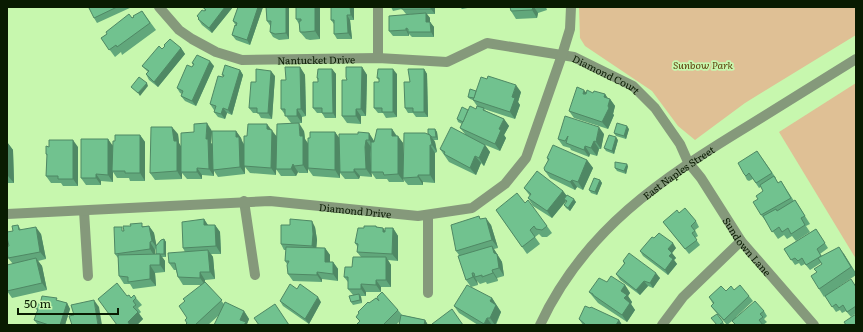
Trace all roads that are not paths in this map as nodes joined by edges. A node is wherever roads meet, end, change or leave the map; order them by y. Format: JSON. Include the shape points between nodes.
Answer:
{"nodes":[{"id":1,"x":159,"y":7,"type":"edge"},
{"id":2,"x":378,"y":7,"type":"edge"},
{"id":3,"x":571,"y":7,"type":"edge"},
{"id":4,"x":487,"y":43,"type":"joint"},
{"id":5,"x":562,"y":55,"type":"junction"},
{"id":6,"x":378,"y":58,"type":"junction"},
{"id":7,"x":856,"y":59,"type":"edge"},
{"id":8,"x":688,"y":162,"type":"junction"},
{"id":9,"x":244,"y":202,"type":"junction"},
{"id":10,"x":84,"y":211,"type":"junction"},
{"id":11,"x":7,"y":214,"type":"edge"},
{"id":12,"x":428,"y":214,"type":"junction"},
{"id":13,"x":741,"y":242,"type":"junction"},
{"id":14,"x":255,"y":275,"type":"dead end"},
{"id":15,"x":88,"y":276,"type":"dead end"},
{"id":16,"x":428,"y":293,"type":"dead end"},
{"id":17,"x":540,"y":325,"type":"edge"},
{"id":18,"x":662,"y":325,"type":"edge"},
{"id":19,"x":814,"y":325,"type":"edge"}],
"edges":[{"from":1,"to":6,"type":"street","name":"Nantucket Drive","via":[[179,30],[192,39],[216,52],[242,60]]},
{"from":2,"to":6,"type":"street"},
{"from":3,"to":5,"type":"street","name":"Diamond Drive","via":[[570,29]]},
{"from":4,"to":5,"type":"street","name":"Diamond Court"},
{"from":4,"to":6,"type":"street","name":"Nantucket Drive","via":[[447,62]]},
{"from":5,"to":8,"type":"street","name":"Diamond Court","via":[[574,57],[633,86],[656,108],[680,144]]},
{"from":5,"to":12,"type":"street","name":"Diamond Drive","via":[[526,158],[505,184],[472,208]]},
{"from":7,"to":8,"type":"street","name":"East Naples Street"},
{"from":8,"to":13,"type":"street","name":"Sundown Lane","via":[[701,178]]},
{"from":8,"to":17,"type":"street","name":"East Naples Street","via":[[652,188],[604,230],[568,275],[548,306]]},
{"from":9,"to":10,"type":"street","name":"Diamond Drive"},
{"from":9,"to":12,"type":"street","name":"Diamond Drive","via":[[270,201],[418,216]]},
{"from":9,"to":14,"type":"street"},
{"from":10,"to":11,"type":"street","name":"Diamond Drive"},
{"from":10,"to":15,"type":"street"},
{"from":12,"to":16,"type":"street"},
{"from":13,"to":18,"type":"street","via":[[683,297]]},
{"from":13,"to":19,"type":"street","name":"Sundown Lane"}]}
